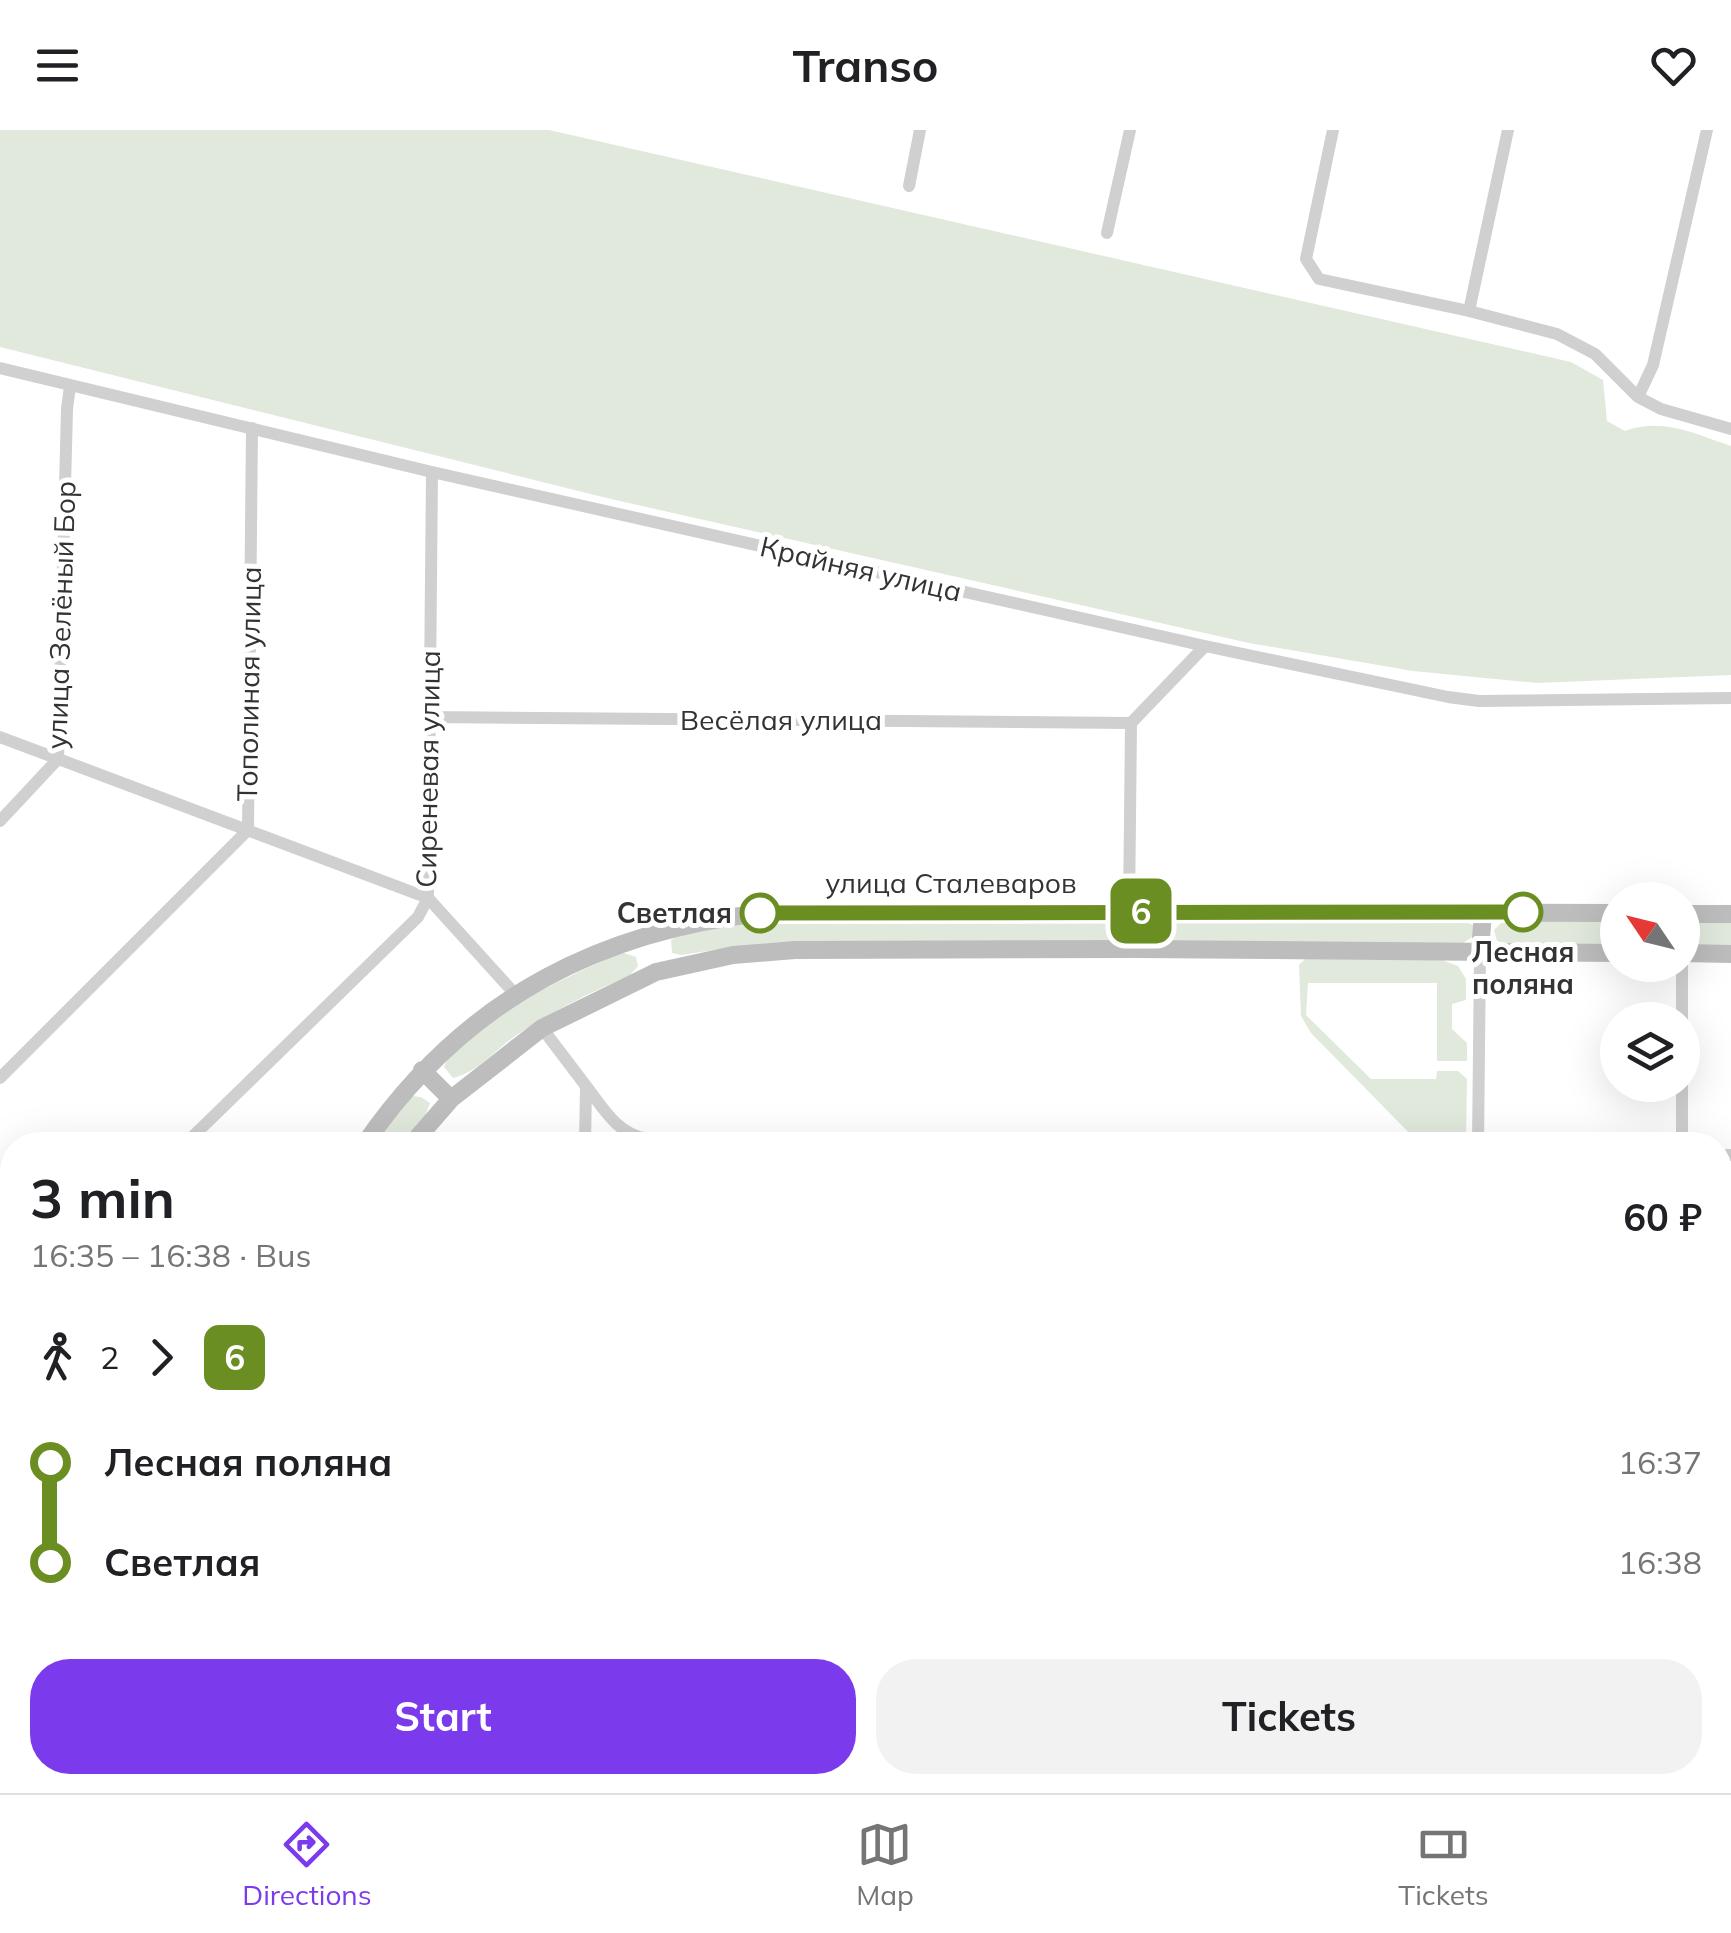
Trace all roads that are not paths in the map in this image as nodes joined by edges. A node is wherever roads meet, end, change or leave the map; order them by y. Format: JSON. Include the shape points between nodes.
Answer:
{"nodes":[{"id":1,"x":920,"y":130,"type":"edge"},
{"id":2,"x":1130,"y":130,"type":"edge"},
{"id":3,"x":1333,"y":130,"type":"edge"},
{"id":4,"x":1508,"y":130,"type":"edge"},
{"id":5,"x":1707,"y":130,"type":"edge"},
{"id":6,"x":909,"y":186,"type":"dead end"},
{"id":7,"x":1108,"y":233,"type":"dead end"},
{"id":8,"x":1469,"y":311,"type":"junction"},
{"id":9,"x":0,"y":368,"type":"edge"},
{"id":10,"x":70,"y":386,"type":"junction"},
{"id":11,"x":1638,"y":397,"type":"junction"},
{"id":12,"x":252,"y":428,"type":"junction"},
{"id":13,"x":1731,"y":429,"type":"edge"},
{"id":14,"x":432,"y":472,"type":"junction"},
{"id":15,"x":1206,"y":646,"type":"junction"},
{"id":16,"x":1731,"y":698,"type":"edge"},
{"id":17,"x":430,"y":717,"type":"junction"},
{"id":18,"x":1131,"y":723,"type":"junction"},
{"id":19,"x":0,"y":736,"type":"edge"},
{"id":20,"x":58,"y":759,"type":"junction"},
{"id":21,"x":0,"y":822,"type":"edge"},
{"id":22,"x":248,"y":830,"type":"junction"},
{"id":23,"x":428,"y":898,"type":"junction"},
{"id":24,"x":1129,"y":911,"type":"junction"},
{"id":25,"x":1484,"y":912,"type":"junction"},
{"id":26,"x":1600,"y":913,"type":"edge"},
{"id":27,"x":1700,"y":914,"type":"edge"},
{"id":28,"x":1731,"y":914,"type":"edge"},
{"id":29,"x":646,"y":936,"type":"junction"},
{"id":30,"x":1480,"y":952,"type":"junction"},
{"id":31,"x":1600,"y":953,"type":"edge"},
{"id":32,"x":1700,"y":953,"type":"edge"},
{"id":33,"x":1731,"y":954,"type":"edge"},
{"id":34,"x":656,"y":972,"type":"junction"},
{"id":35,"x":515,"y":994,"type":"junction"},
{"id":36,"x":542,"y":1028,"type":"junction"},
{"id":37,"x":422,"y":1070,"type":"junction"},
{"id":38,"x":0,"y":1078,"type":"edge"},
{"id":39,"x":586,"y":1086,"type":"junction"},
{"id":40,"x":451,"y":1099,"type":"junction"},
{"id":41,"x":1682,"y":1102,"type":"edge"},
{"id":42,"x":197,"y":1132,"type":"edge"},
{"id":43,"x":374,"y":1132,"type":"edge"},
{"id":44,"x":422,"y":1132,"type":"edge"},
{"id":45,"x":585,"y":1132,"type":"edge"},
{"id":46,"x":625,"y":1132,"type":"edge"},
{"id":47,"x":1478,"y":1132,"type":"edge"},
{"id":48,"x":1682,"y":1132,"type":"edge"}],
"edges":[{"from":1,"to":6,"type":"street"},
{"from":2,"to":7,"type":"street"},
{"from":3,"to":8,"type":"street","via":[[1306,259],[1319,279]]},
{"from":4,"to":8,"type":"street"},
{"from":5,"to":11,"type":"street","via":[[1653,365]]},
{"from":8,"to":11,"type":"street","via":[[1557,334],[1596,354]]},
{"from":9,"to":10,"type":"street","name":"Крайняя улица"},
{"from":10,"to":12,"type":"street","name":"Крайняя улица"},
{"from":10,"to":20,"type":"street","name":"улица Зелёный Бор"},
{"from":11,"to":13,"type":"street"},
{"from":12,"to":14,"type":"street","name":"Крайняя улица"},
{"from":12,"to":22,"type":"street","name":"Тополиная улица"},
{"from":14,"to":15,"type":"street","name":"Крайняя улица"},
{"from":14,"to":17,"type":"street","name":"Сиреневая улица"},
{"from":15,"to":16,"type":"street","name":"Крайняя улица","via":[[1479,702]]},
{"from":15,"to":18,"type":"street"},
{"from":17,"to":18,"type":"street","name":"Весёлая улица"},
{"from":17,"to":23,"type":"street","name":"Сиреневая улица"},
{"from":18,"to":24,"type":"street"},
{"from":19,"to":20,"type":"street"},
{"from":20,"to":21,"type":"street","name":"улица Зелёный Бор"},
{"from":20,"to":22,"type":"street"},
{"from":22,"to":23,"type":"street"},
{"from":22,"to":38,"type":"street","name":"Тополиная улица"},
{"from":23,"to":35,"type":"street"},
{"from":23,"to":42,"type":"street","name":"Сиреневая улица","via":[[418,917]]},
{"from":24,"to":25,"type":"main road","name":"улица Сталеваров"},
{"from":24,"to":29,"type":"main road","name":"улица Сталеваров","via":[[782,911],[690,922]]},
{"from":25,"to":26,"type":"main road","name":"улица Сталеваров"},
{"from":25,"to":30,"type":"main road"},
{"from":27,"to":28,"type":"main road"},
{"from":29,"to":34,"type":"main road"},
{"from":29,"to":35,"type":"main road","name":"улица Сталеваров"},
{"from":30,"to":31,"type":"main road"},
{"from":30,"to":34,"type":"main road","via":[[794,950],[733,954]]},
{"from":30,"to":47,"type":"street"},
{"from":32,"to":33,"type":"main road"},
{"from":34,"to":36,"type":"main road"},
{"from":35,"to":37,"type":"main road","name":"улица Сталеваров"},
{"from":36,"to":39,"type":"street"},
{"from":36,"to":40,"type":"main road"},
{"from":37,"to":40,"type":"main road"},
{"from":37,"to":43,"type":"main road","name":"улица Сталеваров"},
{"from":39,"to":45,"type":"street"},
{"from":39,"to":46,"type":"street"},
{"from":40,"to":44,"type":"main road"},
{"from":41,"to":48,"type":"street"}]}
